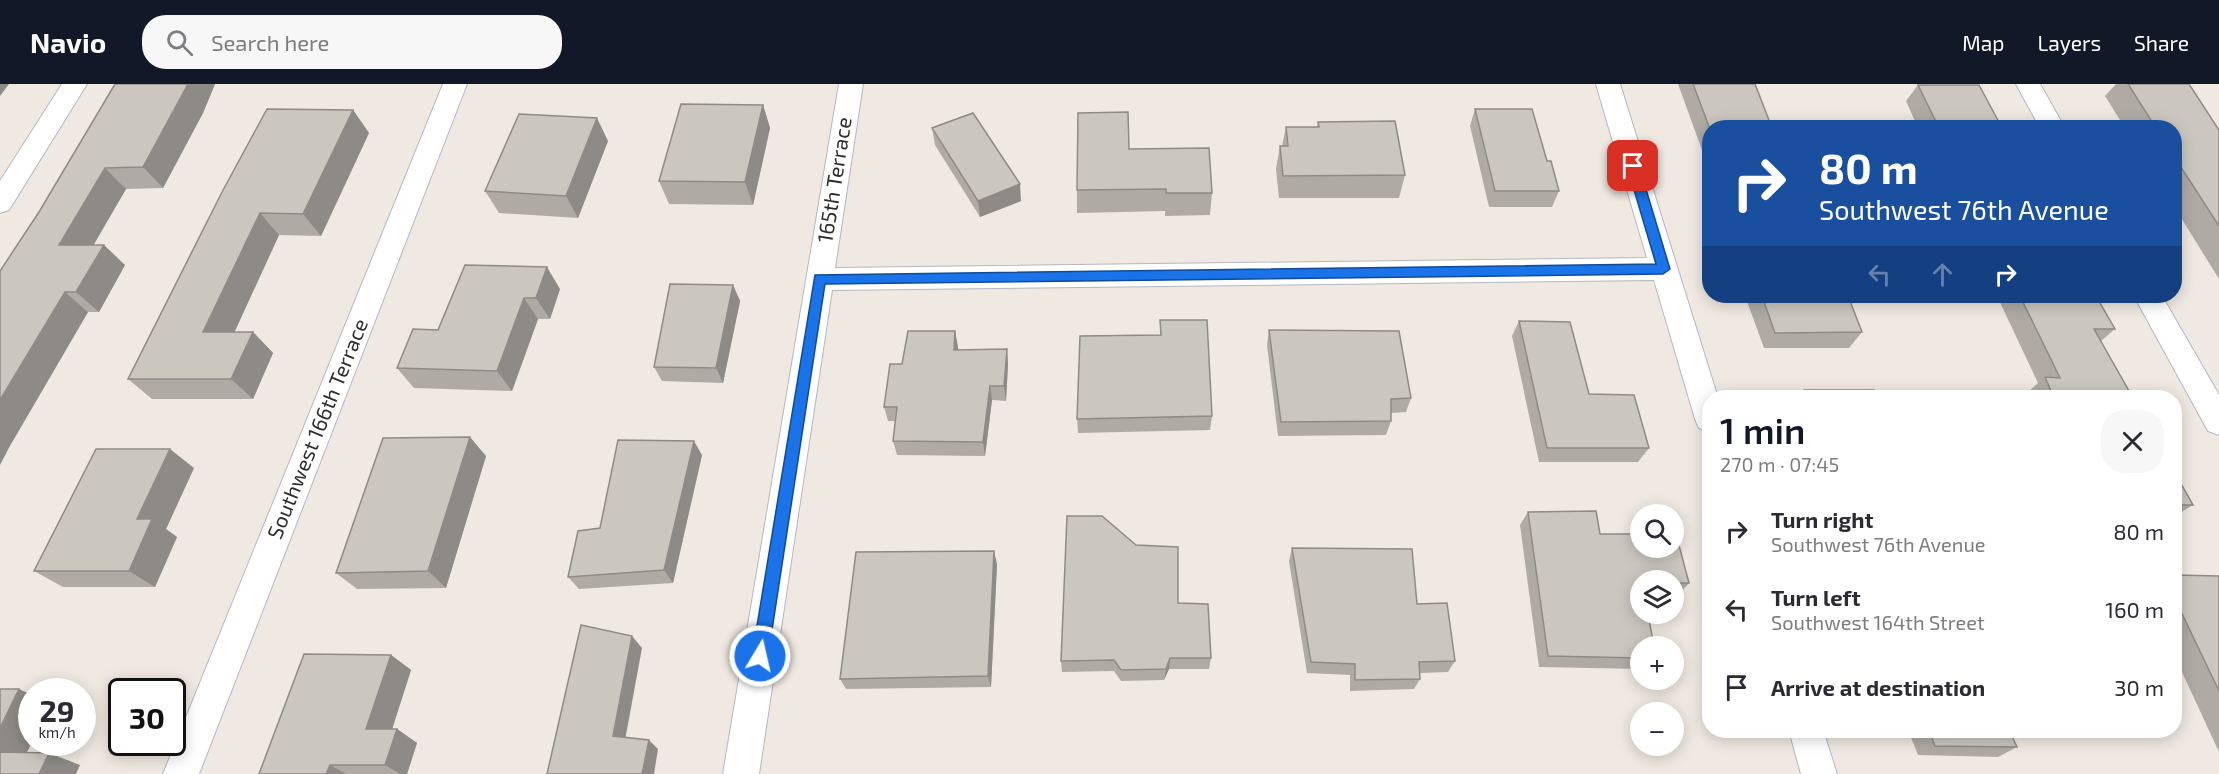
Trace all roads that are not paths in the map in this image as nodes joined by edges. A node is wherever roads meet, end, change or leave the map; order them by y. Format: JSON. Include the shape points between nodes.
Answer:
{"nodes":[{"id":1,"x":75,"y":84,"type":"edge"},
{"id":2,"x":455,"y":84,"type":"edge"},
{"id":3,"x":851,"y":84,"type":"edge"},
{"id":4,"x":1608,"y":84,"type":"edge"},
{"id":5,"x":2028,"y":84,"type":"edge"},
{"id":6,"x":2048,"y":120,"type":"edge"},
{"id":7,"x":0,"y":203,"type":"edge"},
{"id":8,"x":1663,"y":269,"type":"junction"},
{"id":9,"x":820,"y":279,"type":"junction"},
{"id":10,"x":2152,"y":303,"type":"edge"},
{"id":11,"x":1702,"y":393,"type":"edge"},
{"id":12,"x":2219,"y":422,"type":"edge"},
{"id":13,"x":1809,"y":738,"type":"edge"},
{"id":14,"x":181,"y":774,"type":"edge"},
{"id":15,"x":741,"y":774,"type":"edge"},
{"id":16,"x":1820,"y":774,"type":"edge"}],
"edges":[{"from":1,"to":7,"type":"street"},
{"from":2,"to":14,"type":"street","name":"Southwest 166th Terrace"},
{"from":3,"to":9,"type":"street","name":"165th Terrace"},
{"from":4,"to":8,"type":"street"},
{"from":5,"to":6,"type":"street"},
{"from":8,"to":9,"type":"street"},
{"from":8,"to":11,"type":"street"},
{"from":9,"to":15,"type":"street","name":"165th Terrace"},
{"from":10,"to":12,"type":"street"},
{"from":13,"to":16,"type":"street"}]}
